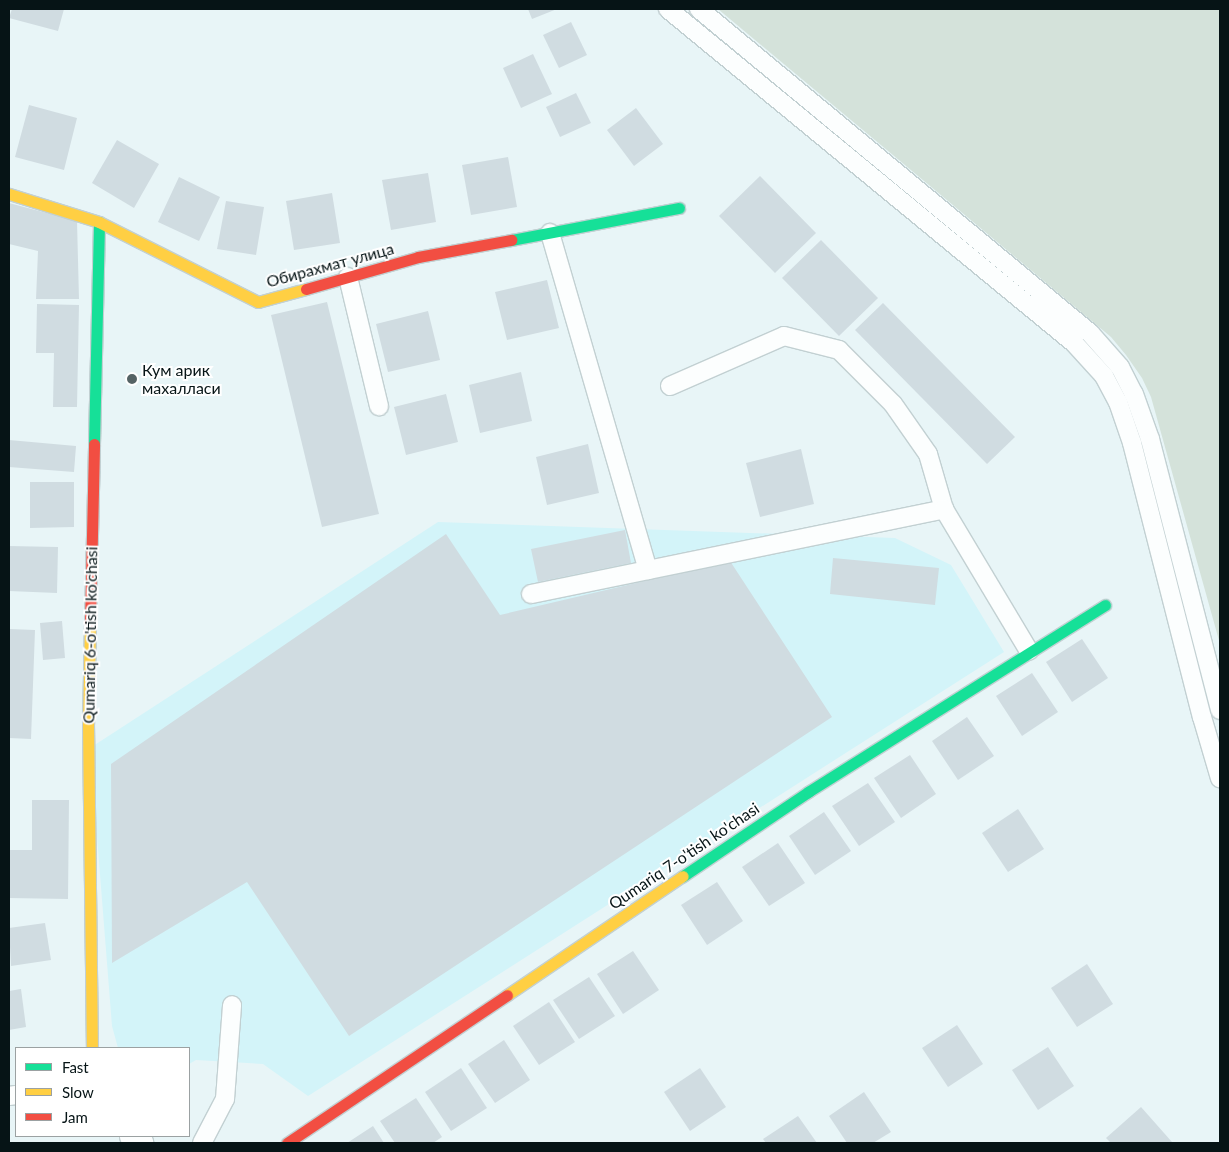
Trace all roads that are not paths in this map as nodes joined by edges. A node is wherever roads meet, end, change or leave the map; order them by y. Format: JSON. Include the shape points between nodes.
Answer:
{"nodes":[{"id":1,"x":668,"y":9,"type":"edge"},
{"id":2,"x":699,"y":9,"type":"edge"},
{"id":3,"x":9,"y":194,"type":"edge"},
{"id":4,"x":679,"y":208,"type":"dead end"},
{"id":5,"x":99,"y":222,"type":"junction"},
{"id":6,"x":550,"y":233,"type":"junction"},
{"id":7,"x":348,"y":277,"type":"junction"},
{"id":8,"x":670,"y":386,"type":"dead end"},
{"id":9,"x":379,"y":406,"type":"dead end"},
{"id":10,"x":944,"y":509,"type":"junction"},
{"id":11,"x":648,"y":570,"type":"junction"},
{"id":12,"x":531,"y":594,"type":"dead end"},
{"id":13,"x":1104,"y":605,"type":"dead end"},
{"id":14,"x":1029,"y":651,"type":"junction"},
{"id":15,"x":1220,"y":710,"type":"edge"},
{"id":16,"x":1220,"y":778,"type":"edge"},
{"id":17,"x":232,"y":1005,"type":"dead end"},
{"id":18,"x":92,"y":1047,"type":"edge"},
{"id":19,"x":202,"y":1143,"type":"edge"},
{"id":20,"x":286,"y":1143,"type":"edge"}],
"edges":[{"from":1,"to":16,"type":"lane","via":[[1074,343],[1104,376],[1118,402],[1132,443]]},
{"from":2,"to":15,"type":"lane","via":[[1090,333],[1120,367],[1134,394],[1150,439]]},
{"from":3,"to":5,"type":"street","name":"Обирахмат улица"},
{"from":4,"to":6,"type":"street","name":"Обирахмат улица"},
{"from":5,"to":7,"type":"street","name":"Обирахмат улица","via":[[258,302]]},
{"from":5,"to":18,"type":"street","name":"Qumariq 6-o'tish ko'chasi","via":[[88,724]]},
{"from":6,"to":7,"type":"street","name":"Обирахмат улица","via":[[418,258]]},
{"from":6,"to":11,"type":"lane"},
{"from":7,"to":9,"type":"lane"},
{"from":8,"to":10,"type":"lane","via":[[784,336],[839,350],[893,404],[928,454]]},
{"from":10,"to":11,"type":"lane"},
{"from":10,"to":14,"type":"lane"},
{"from":11,"to":12,"type":"lane"},
{"from":13,"to":14,"type":"street","name":"Qumariq 7-o'tish ko'chasi"},
{"from":14,"to":20,"type":"street","name":"Qumariq 7-o'tish ko'chasi","via":[[808,792]]},
{"from":17,"to":19,"type":"lane","via":[[226,1099]]}]}
